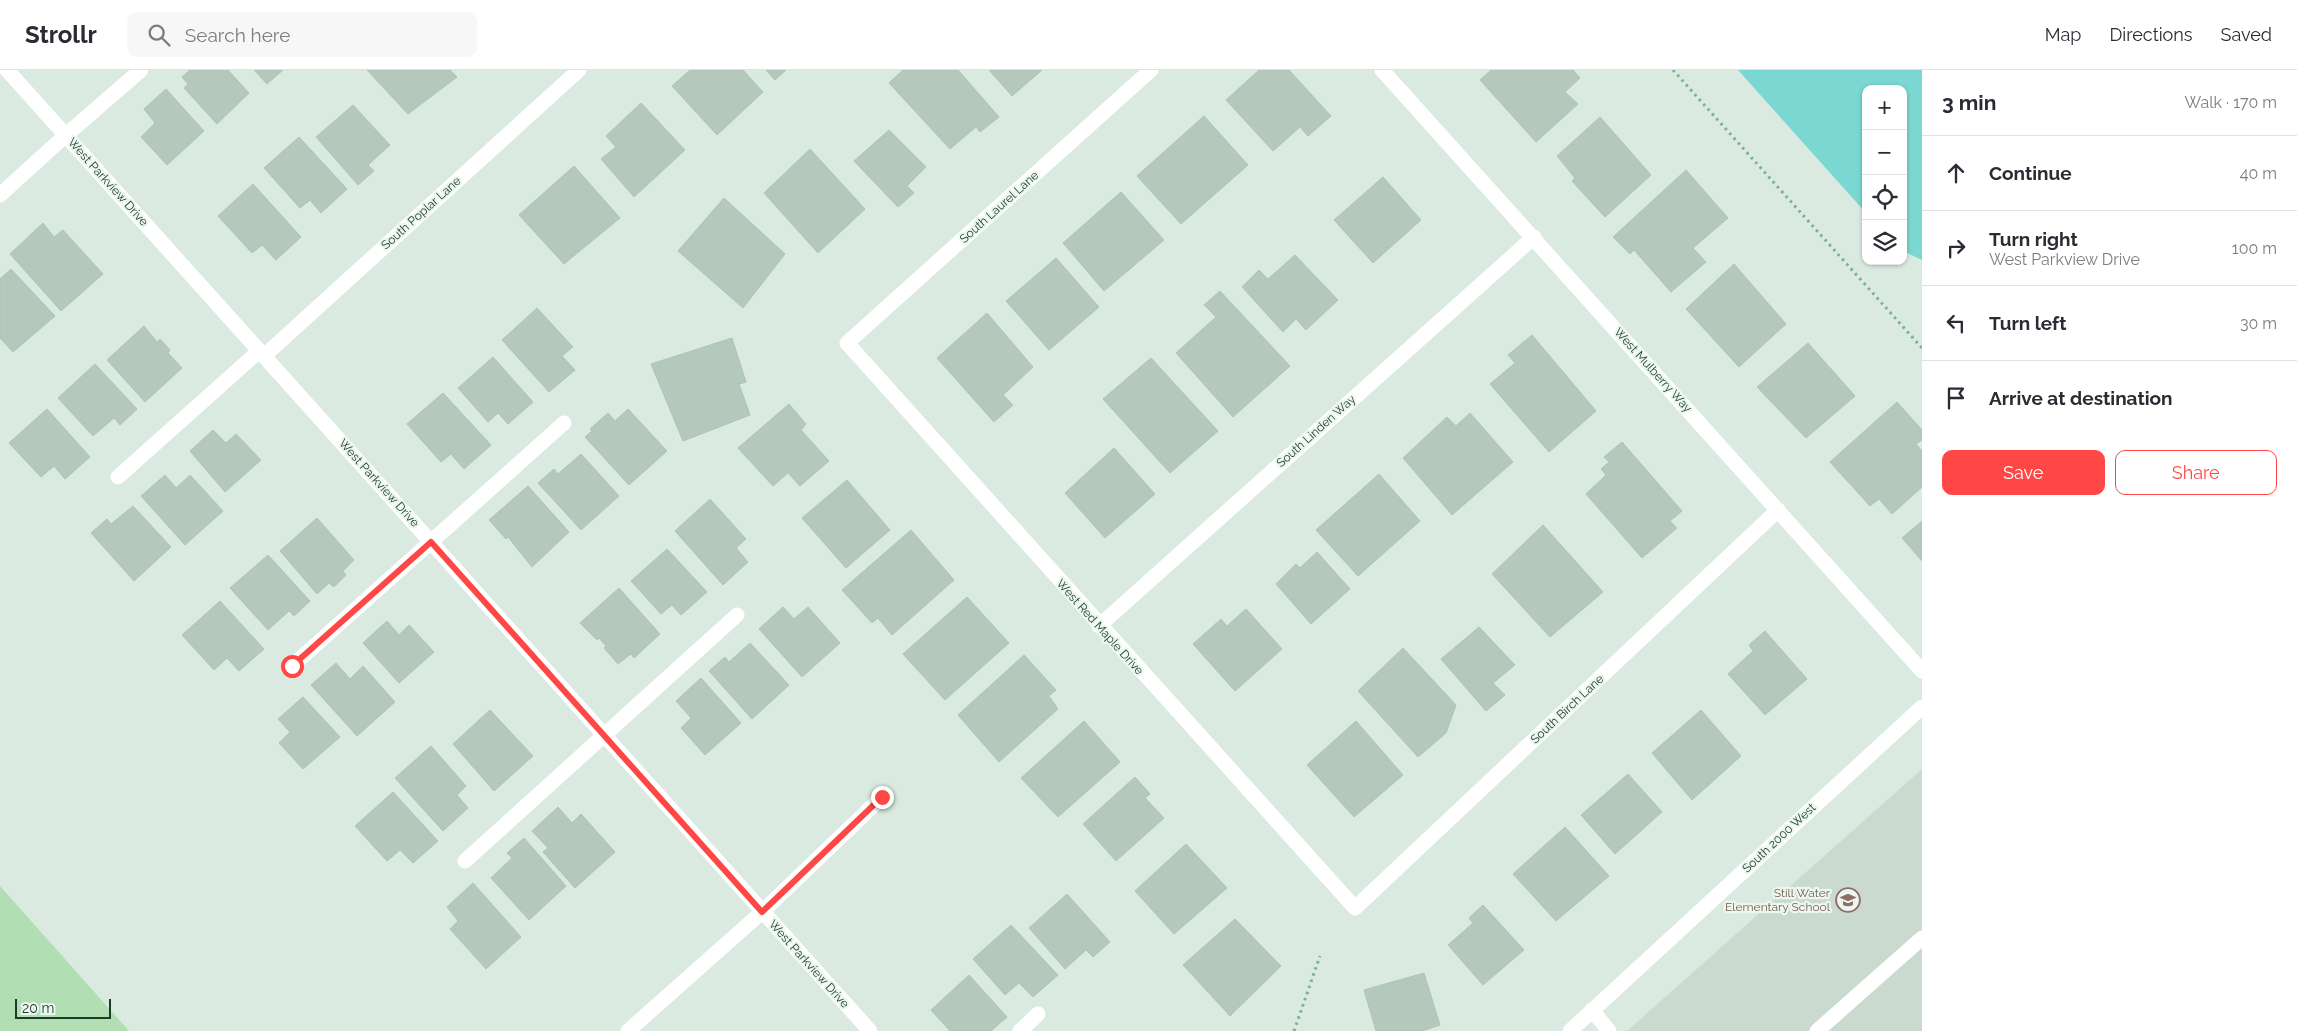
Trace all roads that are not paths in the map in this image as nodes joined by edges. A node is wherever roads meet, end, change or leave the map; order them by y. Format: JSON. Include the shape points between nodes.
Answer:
{"nodes":[{"id":1,"x":7,"y":70,"type":"edge"},
{"id":2,"x":141,"y":70,"type":"edge"},
{"id":3,"x":579,"y":70,"type":"edge"},
{"id":4,"x":1151,"y":70,"type":"edge"},
{"id":5,"x":1382,"y":70,"type":"edge"},
{"id":6,"x":66,"y":136,"type":"junction"},
{"id":7,"x":0,"y":195,"type":"edge"},
{"id":8,"x":1534,"y":237,"type":"junction"},
{"id":9,"x":847,"y":344,"type":"joint"},
{"id":10,"x":261,"y":353,"type":"junction"},
{"id":11,"x":564,"y":423,"type":"dead end"},
{"id":12,"x":118,"y":477,"type":"dead end"},
{"id":13,"x":1778,"y":510,"type":"junction"},
{"id":14,"x":431,"y":542,"type":"junction"},
{"id":15,"x":737,"y":616,"type":"dead end"},
{"id":16,"x":1099,"y":626,"type":"junction"},
{"id":17,"x":292,"y":666,"type":"dead end"},
{"id":18,"x":1922,"y":671,"type":"edge"},
{"id":19,"x":1922,"y":707,"type":"edge"},
{"id":20,"x":604,"y":734,"type":"junction"},
{"id":21,"x":882,"y":797,"type":"dead end"},
{"id":22,"x":465,"y":860,"type":"dead end"},
{"id":23,"x":1355,"y":908,"type":"joint"},
{"id":24,"x":762,"y":912,"type":"junction"},
{"id":25,"x":1922,"y":938,"type":"edge"},
{"id":26,"x":1592,"y":1010,"type":"junction"},
{"id":27,"x":1038,"y":1014,"type":"dead end"},
{"id":28,"x":628,"y":1031,"type":"edge"},
{"id":29,"x":870,"y":1031,"type":"edge"},
{"id":30,"x":1020,"y":1031,"type":"edge"},
{"id":31,"x":1570,"y":1031,"type":"edge"},
{"id":32,"x":1610,"y":1031,"type":"edge"},
{"id":33,"x":1817,"y":1031,"type":"edge"}],
"edges":[{"from":1,"to":6,"type":"street","name":"West Parkview Drive"},
{"from":2,"to":6,"type":"street"},
{"from":3,"to":10,"type":"street","name":"South Poplar Lane"},
{"from":4,"to":9,"type":"street","name":"South Laurel Lane"},
{"from":5,"to":8,"type":"street","name":"West Mulberry Way"},
{"from":6,"to":7,"type":"street"},
{"from":6,"to":10,"type":"street","name":"West Parkview Drive"},
{"from":8,"to":13,"type":"street","name":"West Mulberry Way"},
{"from":8,"to":16,"type":"street","name":"South Linden Way"},
{"from":9,"to":16,"type":"street","name":"West Red Maple Drive"},
{"from":10,"to":12,"type":"street","name":"South Poplar Lane"},
{"from":10,"to":14,"type":"street","name":"West Parkview Drive"},
{"from":11,"to":14,"type":"street"},
{"from":13,"to":18,"type":"street","name":"West Mulberry Way"},
{"from":13,"to":23,"type":"street","name":"South Birch Lane"},
{"from":14,"to":17,"type":"street"},
{"from":14,"to":20,"type":"street","name":"West Parkview Drive"},
{"from":15,"to":20,"type":"street"},
{"from":16,"to":23,"type":"street","name":"West Red Maple Drive"},
{"from":19,"to":26,"type":"street","name":"South 2000 West"},
{"from":20,"to":22,"type":"street"},
{"from":20,"to":24,"type":"street","name":"West Parkview Drive"},
{"from":21,"to":24,"type":"street"},
{"from":24,"to":28,"type":"street"},
{"from":24,"to":29,"type":"street","name":"West Parkview Drive"},
{"from":25,"to":33,"type":"street"},
{"from":26,"to":31,"type":"street","name":"South 2000 West"},
{"from":26,"to":32,"type":"street"},
{"from":27,"to":30,"type":"street"}]}
